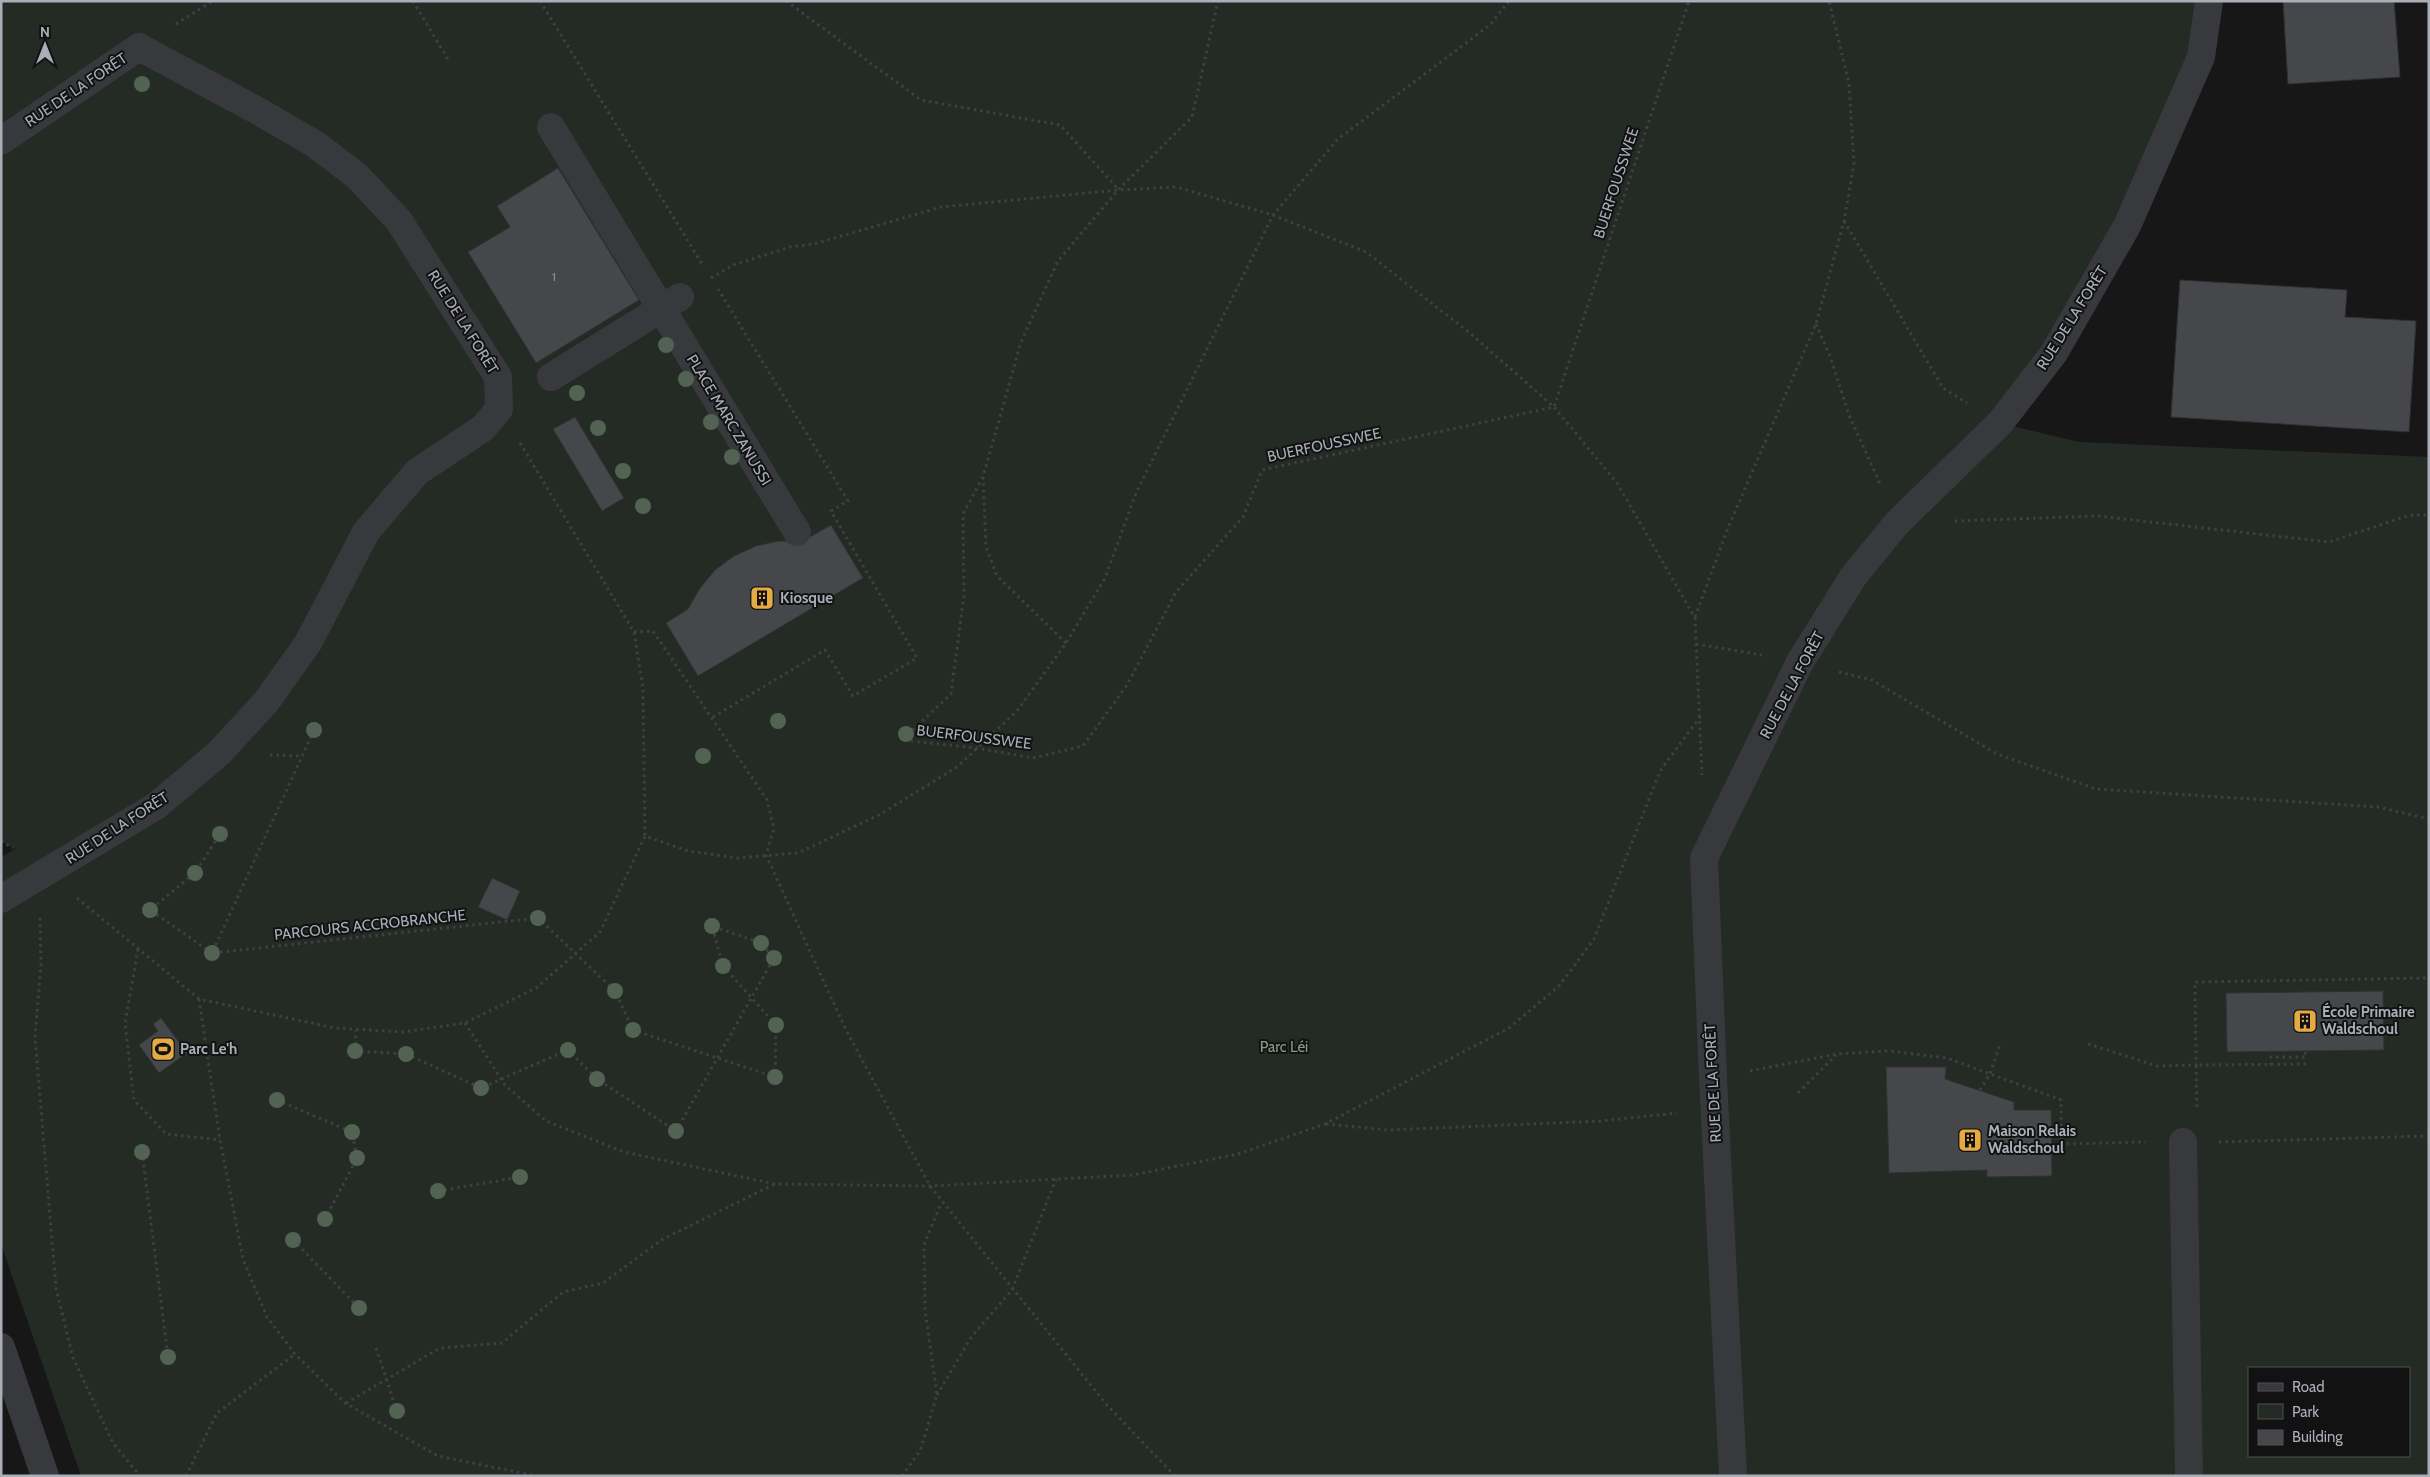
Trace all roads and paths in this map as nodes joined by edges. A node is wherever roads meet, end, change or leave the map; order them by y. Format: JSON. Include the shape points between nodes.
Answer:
{"nodes":[{"id":1,"x":413,"y":1,"type":"edge"},
{"id":2,"x":786,"y":1,"type":"edge"},
{"id":3,"x":1218,"y":1,"type":"edge"},
{"id":4,"x":1509,"y":1,"type":"edge"},
{"id":5,"x":1689,"y":1,"type":"edge"},
{"id":6,"x":1829,"y":1,"type":"edge"},
{"id":7,"x":2209,"y":1,"type":"edge"},
{"id":8,"x":449,"y":61,"type":"dead end"},
{"id":9,"x":552,"y":127,"type":"dead end"},
{"id":10,"x":1,"y":141,"type":"edge"},
{"id":11,"x":1118,"y":190,"type":"junction"},
{"id":12,"x":1273,"y":215,"type":"junction"},
{"id":13,"x":1844,"y":222,"type":"junction"},
{"id":14,"x":705,"y":282,"type":"dead end"},
{"id":15,"x":671,"y":303,"type":"junction"},
{"id":16,"x":1816,"y":324,"type":"junction"},
{"id":17,"x":550,"y":377,"type":"dead end"},
{"id":18,"x":1554,"y":407,"type":"junction"},
{"id":19,"x":499,"y":409,"type":"junction"},
{"id":20,"x":2000,"y":423,"type":"junction"},
{"id":21,"x":983,"y":477,"type":"junction"},
{"id":22,"x":2429,"y":515,"type":"edge"},
{"id":23,"x":1954,"y":521,"type":"dead end"},
{"id":24,"x":1897,"y":523,"type":"junction"},
{"id":25,"x":797,"y":532,"type":"dead end"},
{"id":26,"x":1695,"y":618,"type":"junction"},
{"id":27,"x":634,"y":632,"type":"junction"},
{"id":28,"x":1066,"y":643,"type":"junction"},
{"id":29,"x":1696,"y":644,"type":"junction"},
{"id":30,"x":1800,"y":662,"type":"junction"},
{"id":31,"x":1700,"y":717,"type":"junction"},
{"id":32,"x":314,"y":730,"type":"dead end"},
{"id":33,"x":977,"y":748,"type":"junction"},
{"id":34,"x":1702,"y":783,"type":"dead end"},
{"id":35,"x":2429,"y":819,"type":"edge"},
{"id":36,"x":220,"y":834,"type":"dead end"},
{"id":37,"x":645,"y":836,"type":"junction"},
{"id":38,"x":766,"y":855,"type":"junction"},
{"id":39,"x":46,"y":873,"type":"junction"},
{"id":40,"x":1,"y":899,"type":"edge"},
{"id":41,"x":138,"y":949,"type":"junction"},
{"id":42,"x":212,"y":953,"type":"junction"},
{"id":43,"x":41,"y":964,"type":"dead end"},
{"id":44,"x":2429,"y":978,"type":"edge"},
{"id":45,"x":199,"y":999,"type":"junction"},
{"id":46,"x":466,"y":1023,"type":"junction"},
{"id":47,"x":356,"y":1030,"type":"junction"},
{"id":48,"x":2088,"y":1044,"type":"dead end"},
{"id":49,"x":2000,"y":1045,"type":"dead end"},
{"id":50,"x":2305,"y":1051,"type":"dead end"},
{"id":51,"x":1836,"y":1054,"type":"junction"},
{"id":52,"x":2310,"y":1064,"type":"dead end"},
{"id":53,"x":2196,"y":1065,"type":"junction"},
{"id":54,"x":2271,"y":1065,"type":"junction"},
{"id":55,"x":1990,"y":1074,"type":"junction"},
{"id":56,"x":1712,"y":1078,"type":"junction"},
{"id":57,"x":1980,"y":1090,"type":"dead end"},
{"id":58,"x":1798,"y":1093,"type":"dead end"},
{"id":59,"x":277,"y":1100,"type":"dead end"},
{"id":60,"x":1714,"y":1109,"type":"junction"},
{"id":61,"x":1325,"y":1124,"type":"junction"},
{"id":62,"x":2429,"y":1136,"type":"edge"},
{"id":63,"x":220,"y":1140,"type":"junction"},
{"id":64,"x":2190,"y":1142,"type":"junction"},
{"id":65,"x":142,"y":1152,"type":"dead end"},
{"id":66,"x":520,"y":1177,"type":"dead end"},
{"id":67,"x":1056,"y":1179,"type":"junction"},
{"id":68,"x":775,"y":1184,"type":"junction"},
{"id":69,"x":930,"y":1186,"type":"junction"},
{"id":70,"x":438,"y":1192,"type":"dead end"},
{"id":71,"x":941,"y":1202,"type":"junction"},
{"id":72,"x":325,"y":1219,"type":"dead end"},
{"id":73,"x":293,"y":1240,"type":"dead end"},
{"id":74,"x":1012,"y":1290,"type":"junction"},
{"id":75,"x":359,"y":1308,"type":"dead end"},
{"id":76,"x":1,"y":1347,"type":"edge"},
{"id":77,"x":376,"y":1348,"type":"dead end"},
{"id":78,"x":295,"y":1354,"type":"junction"},
{"id":79,"x":168,"y":1357,"type":"dead end"},
{"id":80,"x":937,"y":1395,"type":"junction"},
{"id":81,"x":345,"y":1403,"type":"junction"},
{"id":82,"x":397,"y":1411,"type":"dead end"},
{"id":83,"x":45,"y":1476,"type":"edge"},
{"id":84,"x":140,"y":1476,"type":"edge"},
{"id":85,"x":186,"y":1476,"type":"edge"},
{"id":86,"x":536,"y":1476,"type":"edge"},
{"id":87,"x":902,"y":1476,"type":"edge"},
{"id":88,"x":1175,"y":1476,"type":"edge"},
{"id":89,"x":1733,"y":1476,"type":"edge"},
{"id":90,"x":2189,"y":1476,"type":"edge"}],
"edges":[{"from":1,"to":8,"type":"path"},
{"from":2,"to":11,"type":"path","via":[[921,100],[1060,125]]},
{"from":3,"to":11,"type":"path","via":[[1192,118]]},
{"from":4,"to":12,"type":"path","via":[[1490,25],[1338,139]]},
{"from":5,"to":18,"type":"path","name":"BUERFOUSSWEE"},
{"from":6,"to":13,"type":"path","via":[[1848,83],[1854,164]]},
{"from":7,"to":20,"type":"street","name":"RUE DE LA FORÊT","via":[[2201,57],[2127,226],[2054,354]]},
{"from":9,"to":15,"type":"street","name":"PLACE MARC ZANUSSI"},
{"from":10,"to":19,"type":"street","name":"RUE DE LA FORÊT","via":[[139,47],[260,112],[314,144],[357,176],[399,221],[498,377]]},
{"from":11,"to":12,"type":"path","via":[[1176,187]]},
{"from":11,"to":14,"type":"path","via":[[941,207],[733,265]]},
{"from":11,"to":21,"type":"path","via":[[1058,261],[1021,342]]},
{"from":12,"to":18,"type":"path","via":[[1366,252],[1471,334]]},
{"from":12,"to":28,"type":"path","via":[[1136,493],[1105,578]]},
{"from":13,"to":16,"type":"path"},
{"from":13,"to":20,"type":"path","via":[[1943,388]]},
{"from":15,"to":17,"type":"street"},
{"from":15,"to":25,"type":"street","name":"PLACE MARC ZANUSSI"},
{"from":16,"to":24,"type":"path","via":[[1850,415]]},
{"from":16,"to":26,"type":"path","via":[[1728,528]]},
{"from":18,"to":26,"type":"path","via":[[1617,483]]},
{"from":18,"to":33,"type":"path","name":"BUERFOUSSWEE","via":[[1262,470],[1242,516],[1176,592],[1127,685],[1083,746],[1032,758]]},
{"from":19,"to":27,"type":"path"},
{"from":19,"to":39,"type":"street","name":"RUE DE LA FORÊT","via":[[483,428],[417,472],[366,532],[308,643],[266,702],[219,753],[156,806]]},
{"from":20,"to":24,"type":"street","name":"RUE DE LA FORÊT"},
{"from":21,"to":28,"type":"path","via":[[986,547],[997,576]]},
{"from":21,"to":33,"type":"path","name":"BUERFOUSSWEE","via":[[963,514],[964,596],[951,694],[902,740]]},
{"from":22,"to":23,"type":"path","via":[[2410,515],[2329,542],[2097,516]]},
{"from":24,"to":30,"type":"street","name":"RUE DE LA FORÊT","via":[[1853,577]]},
{"from":26,"to":29,"type":"path"},
{"from":27,"to":37,"type":"path","via":[[643,688]]},
{"from":27,"to":38,"type":"path","via":[[653,631],[767,800],[774,829]]},
{"from":28,"to":33,"type":"path","via":[[1017,710]]},
{"from":29,"to":30,"type":"path"},
{"from":29,"to":31,"type":"path"},
{"from":30,"to":35,"type":"path","via":[[1872,680],[1996,754],[2096,789],[2378,807]]},
{"from":30,"to":56,"type":"street","name":"RUE DE LA FORÊT","via":[[1704,858]]},
{"from":31,"to":34,"type":"path"},
{"from":31,"to":61,"type":"path","via":[[1660,771],[1594,939],[1559,986],[1509,1028]]},
{"from":32,"to":42,"type":"path","bridge":true},
{"from":33,"to":38,"type":"path","via":[[957,767],[879,814],[798,853]]},
{"from":36,"to":42,"type":"path","via":[[195,873],[150,910]]},
{"from":37,"to":38,"type":"path","via":[[688,851],[738,858]]},
{"from":37,"to":46,"type":"path","via":[[600,932],[536,988]]},
{"from":38,"to":69,"type":"path","via":[[845,1028]]},
{"from":39,"to":40,"type":"street","name":"RUE DE LA FORÊT"},
{"from":39,"to":41,"type":"path"},
{"from":41,"to":45,"type":"path"},
{"from":41,"to":63,"type":"path","via":[[125,1023],[134,1100],[166,1134]]},
{"from":42,"to":47,"type":"path","name":"PARCOURS ACCROBRANCHE","bridge":true,"via":[[538,918],[615,991],[633,1030],[709,1055],[718,1058],[728,1061],[775,1077],[776,1025],[763,1010],[756,1003],[749,996],[743,988],[722,966],[712,926],[760,943],[774,958],[770,967],[760,984],[755,993],[750,1002],[726,1045],[720,1053],[716,1062],[676,1131],[597,1079],[568,1050],[481,1088],[406,1054],[355,1051]]},
{"from":43,"to":84,"type":"path","via":[[35,1036],[56,1288],[73,1358],[113,1443]]},
{"from":44,"to":53,"type":"path","via":[[2195,982]]},
{"from":45,"to":47,"type":"path"},
{"from":45,"to":63,"type":"path"},
{"from":46,"to":47,"type":"path","via":[[402,1032]]},
{"from":46,"to":68,"type":"path","via":[[505,1085],[546,1121],[624,1152]]},
{"from":48,"to":53,"type":"path","via":[[2157,1066]]},
{"from":49,"to":55,"type":"path"},
{"from":50,"to":54,"type":"path","via":[[2306,1057],[2271,1057]]},
{"from":51,"to":55,"type":"path","via":[[1889,1051],[1947,1058]]},
{"from":51,"to":56,"type":"path"},
{"from":51,"to":58,"type":"path"},
{"from":52,"to":54,"type":"path"},
{"from":53,"to":54,"type":"path"},
{"from":53,"to":64,"type":"path"},
{"from":55,"to":57,"type":"path"},
{"from":55,"to":64,"type":"path","via":[[2061,1100],[2061,1144]]},
{"from":56,"to":60,"type":"street","name":"RUE DE LA FORÊT"},
{"from":59,"to":72,"type":"path","via":[[352,1132],[357,1158]]},
{"from":60,"to":61,"type":"path","via":[[1600,1121],[1388,1130]]},
{"from":60,"to":89,"type":"street","name":"RUE DE LA FORÊT"},
{"from":61,"to":67,"type":"path","via":[[1238,1154],[1133,1175]]},
{"from":62,"to":64,"type":"path"},
{"from":63,"to":78,"type":"path","via":[[243,1259],[266,1317]]},
{"from":64,"to":90,"type":"street"},
{"from":65,"to":79,"type":"path"},
{"from":66,"to":70,"type":"path"},
{"from":67,"to":69,"type":"path"},
{"from":67,"to":74,"type":"path"},
{"from":68,"to":69,"type":"path"},
{"from":68,"to":81,"type":"path","via":[[663,1239],[603,1283],[562,1292],[502,1343],[440,1348]]},
{"from":69,"to":71,"type":"path"},
{"from":71,"to":74,"type":"path"},
{"from":71,"to":80,"type":"path","via":[[924,1245],[925,1310]]},
{"from":73,"to":75,"type":"path"},
{"from":74,"to":80,"type":"path","via":[[972,1336]]},
{"from":74,"to":88,"type":"path","via":[[1106,1404]]},
{"from":76,"to":83,"type":"street"},
{"from":77,"to":82,"type":"path","bridge":true},
{"from":78,"to":81,"type":"path"},
{"from":78,"to":85,"type":"path","via":[[216,1414]]},
{"from":80,"to":87,"type":"path","via":[[920,1451]]},
{"from":81,"to":86,"type":"path","via":[[438,1456]]}]}
